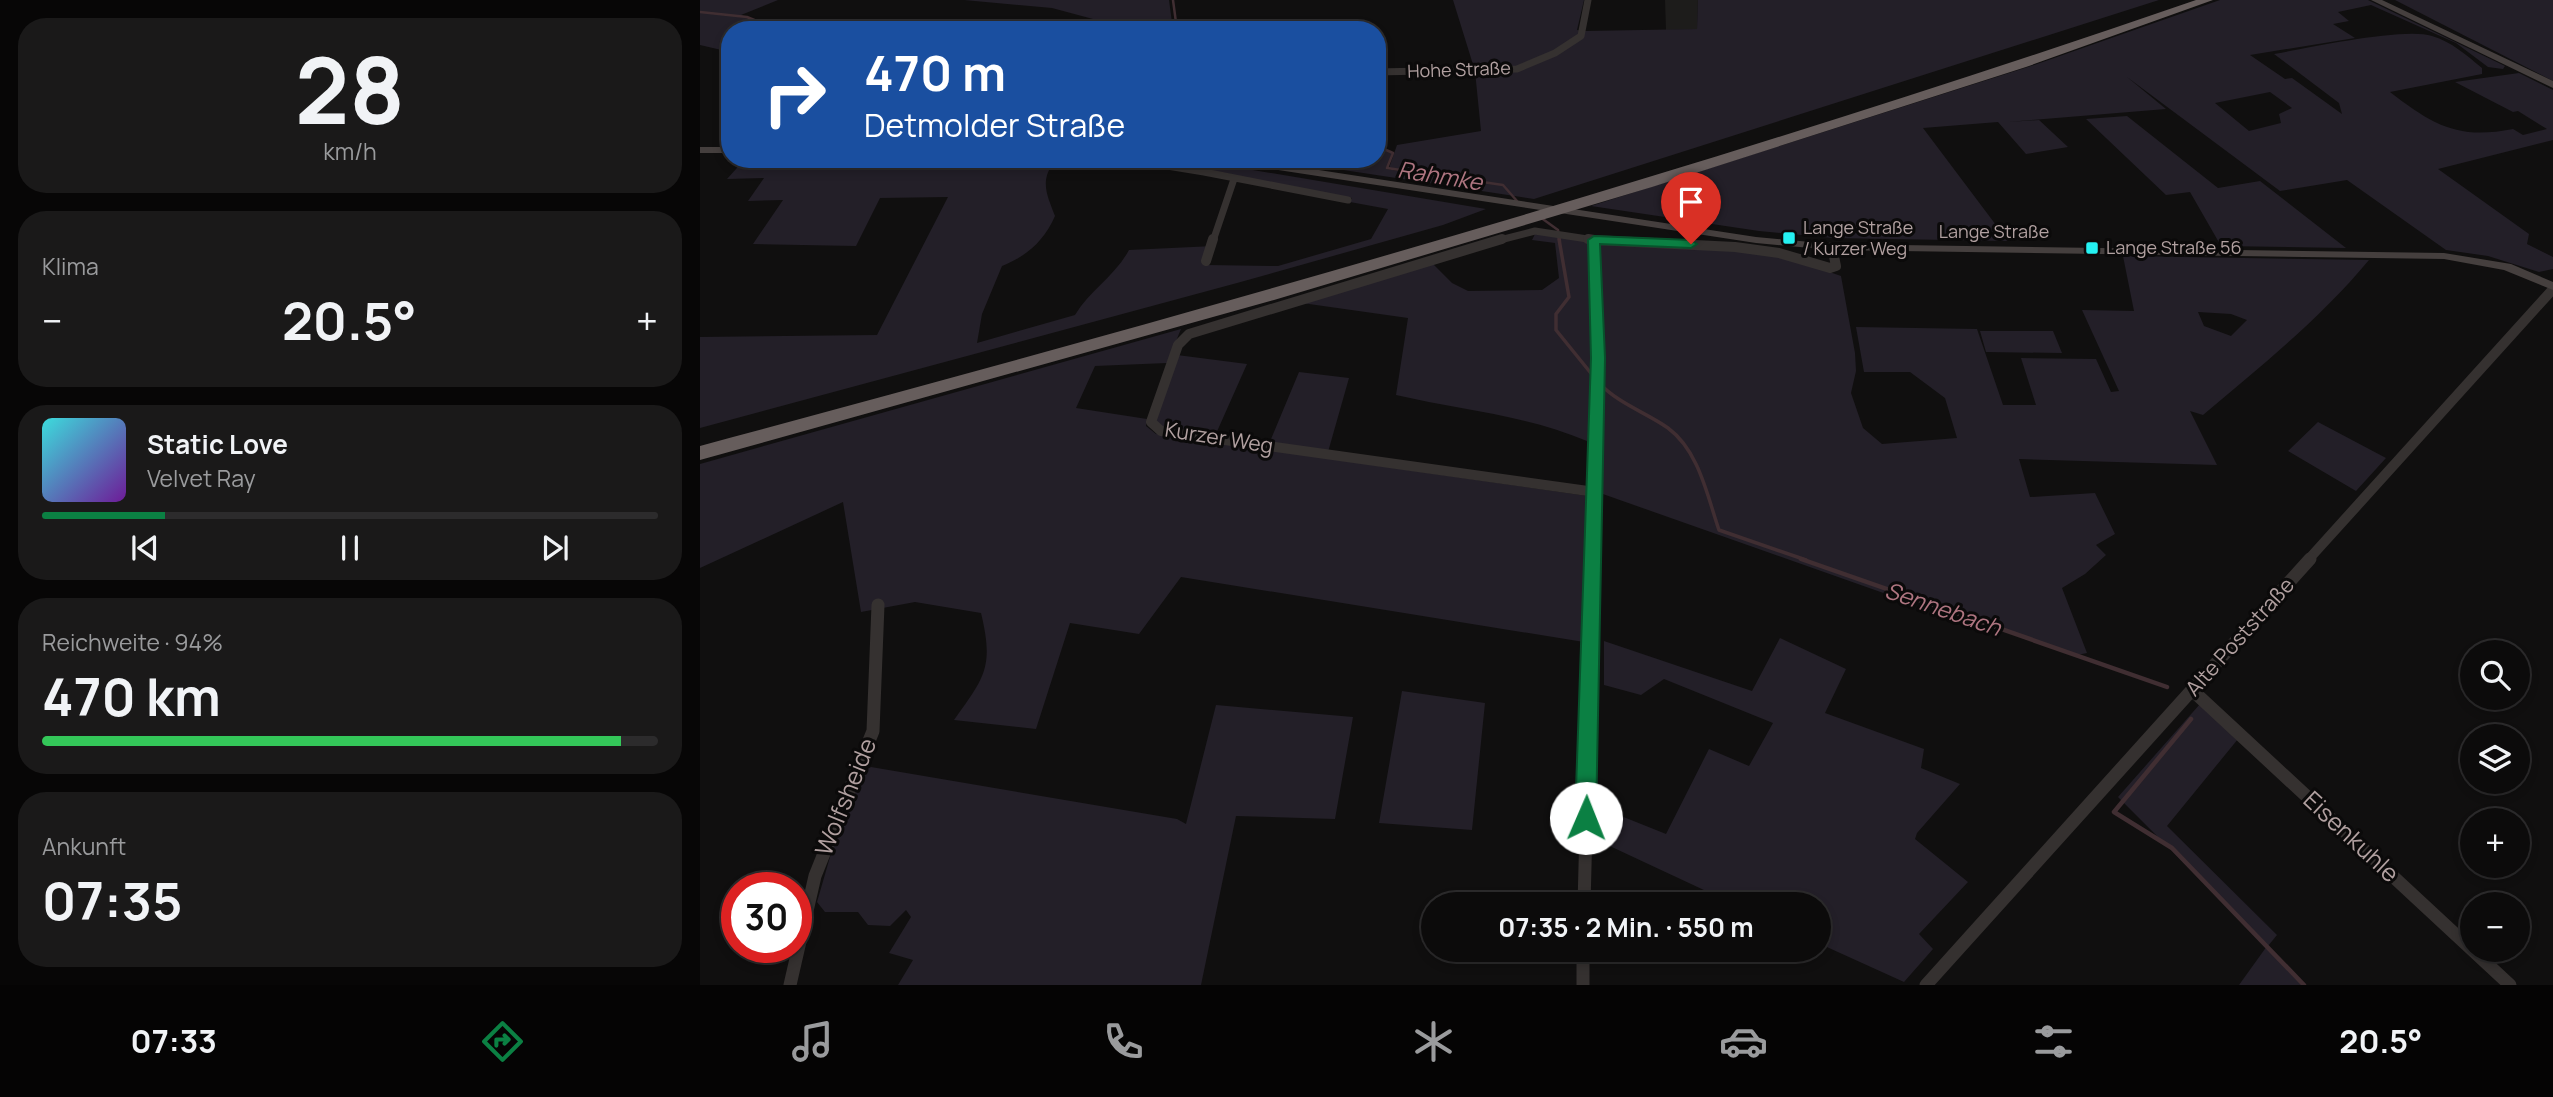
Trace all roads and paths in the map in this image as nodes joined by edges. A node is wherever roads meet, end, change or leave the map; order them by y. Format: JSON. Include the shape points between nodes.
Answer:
{"nodes":[{"id":1,"x":1588,"y":0,"type":"edge"},
{"id":2,"x":2183,"y":0,"type":"edge"},
{"id":3,"x":2207,"y":0,"type":"edge"},
{"id":4,"x":2375,"y":0,"type":"edge"},
{"id":5,"x":1386,"y":72,"type":"edge"},
{"id":6,"x":2553,"y":85,"type":"edge"},
{"id":7,"x":700,"y":150,"type":"edge"},
{"id":8,"x":721,"y":150,"type":"edge"},
{"id":9,"x":1179,"y":168,"type":"edge"},
{"id":10,"x":1206,"y":168,"type":"edge"},
{"id":11,"x":1284,"y":168,"type":"edge"},
{"id":12,"x":1203,"y":172,"type":"junction"},
{"id":13,"x":1234,"y":179,"type":"junction"},
{"id":14,"x":1348,"y":200,"type":"dead end"},
{"id":15,"x":1535,"y":211,"type":"junction"},
{"id":16,"x":1594,"y":240,"type":"junction"},
{"id":17,"x":1832,"y":247,"type":"junction"},
{"id":18,"x":1206,"y":261,"type":"dead end"},
{"id":19,"x":2553,"y":288,"type":"edge"},
{"id":20,"x":700,"y":441,"type":"edge"},
{"id":21,"x":700,"y":453,"type":"edge"},
{"id":22,"x":1595,"y":492,"type":"junction"},
{"id":23,"x":878,"y":605,"type":"dead end"},
{"id":24,"x":2192,"y":690,"type":"junction"},
{"id":25,"x":1584,"y":892,"type":"edge"},
{"id":26,"x":1583,"y":962,"type":"edge"},
{"id":27,"x":790,"y":985,"type":"edge"},
{"id":28,"x":1583,"y":985,"type":"edge"},
{"id":29,"x":1926,"y":985,"type":"edge"},
{"id":30,"x":2510,"y":985,"type":"edge"}],
"edges":[{"from":1,"to":5,"type":"street","name":"Hohe Straße","via":[[1581,36],[1517,69]]},
{"from":2,"to":15,"type":"highway"},
{"from":3,"to":15,"type":"highway","via":[[1912,99]]},
{"from":4,"to":6,"type":"street"},
{"from":7,"to":8,"type":"street"},
{"from":9,"to":12,"type":"street"},
{"from":10,"to":12,"type":"street"},
{"from":11,"to":17,"type":"street","name":"Lange Straße","via":[[1756,240]]},
{"from":12,"to":13,"type":"street"},
{"from":13,"to":14,"type":"street"},
{"from":13,"to":18,"type":"street"},
{"from":15,"to":20,"type":"highway"},
{"from":15,"to":21,"type":"highway","via":[[1218,309]]},
{"from":16,"to":17,"type":"street","name":"Kurzer Weg","via":[[1735,247],[1779,253],[1830,268],[1836,266]]},
{"from":16,"to":22,"type":"street","via":[[1598,358]]},
{"from":16,"to":22,"type":"street","name":"Kurzer Weg","via":[[1535,231],[1183,337],[1151,422],[1161,431]]},
{"from":17,"to":19,"type":"street","name":"Lange Straße","via":[[2444,256],[2507,267]]},
{"from":19,"to":24,"type":"street","name":"Alte Poststraße"},
{"from":22,"to":25,"type":"street"},
{"from":23,"to":27,"type":"street","name":"Wolfsheide","via":[[873,731],[815,876]]},
{"from":24,"to":29,"type":"street","name":"Alte Poststraße"},
{"from":24,"to":30,"type":"street","name":"Eisenkuhle"},
{"from":26,"to":28,"type":"street"}]}
